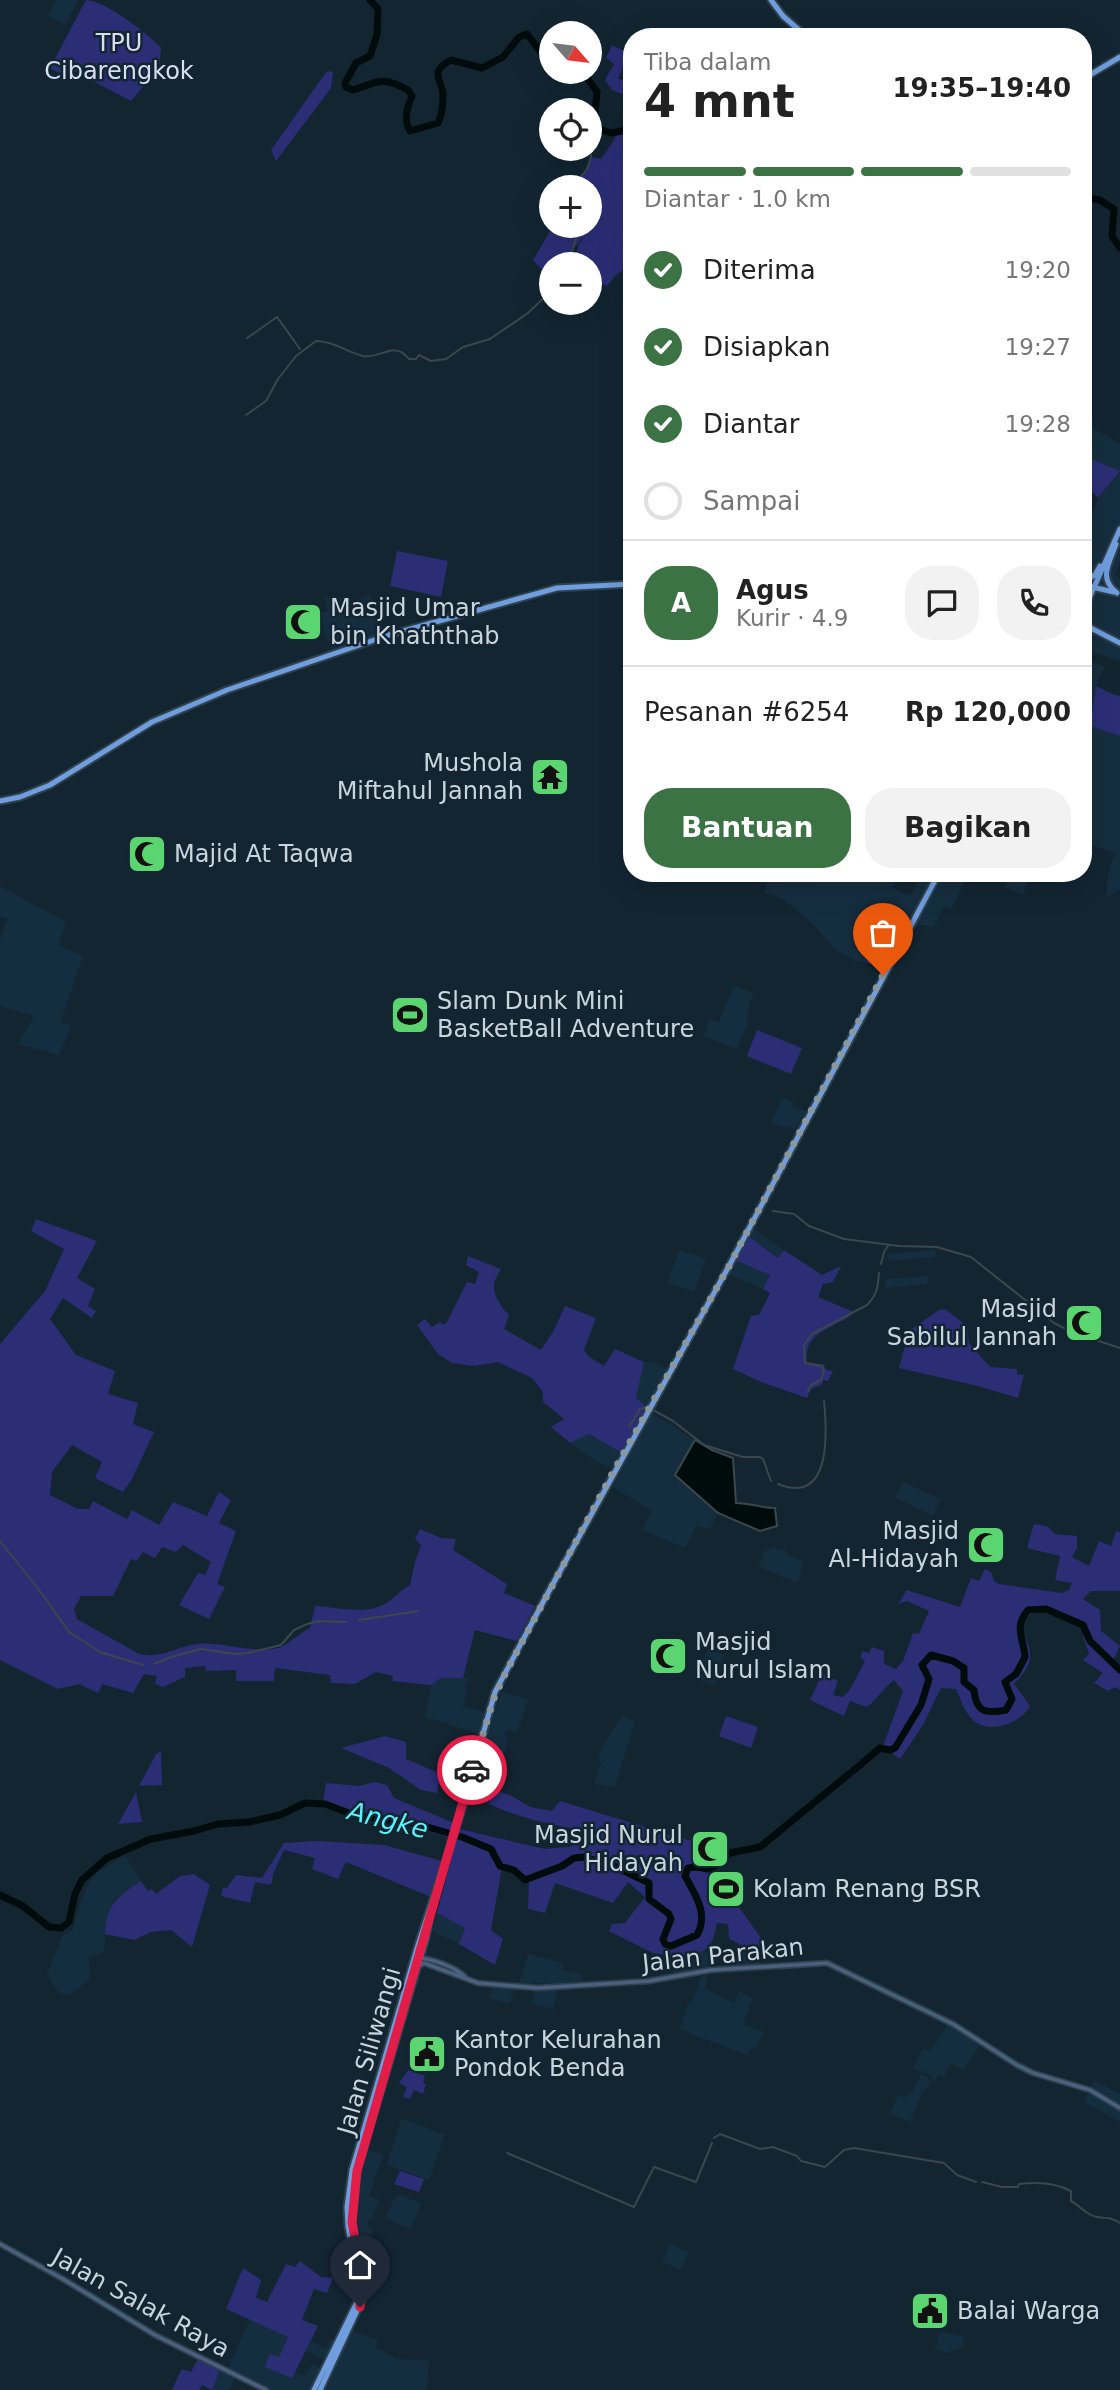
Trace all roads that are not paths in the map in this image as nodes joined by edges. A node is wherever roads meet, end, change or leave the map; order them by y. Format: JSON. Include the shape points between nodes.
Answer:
{"nodes":[{"id":1,"x":771,"y":0,"type":"edge"},
{"id":2,"x":797,"y":28,"type":"edge"},
{"id":3,"x":1120,"y":57,"type":"edge"},
{"id":4,"x":1092,"y":74,"type":"edge"},
{"id":5,"x":1120,"y":530,"type":"edge"},
{"id":6,"x":1109,"y":551,"type":"junction"},
{"id":7,"x":1092,"y":577,"type":"edge"},
{"id":8,"x":623,"y":584,"type":"edge"},
{"id":9,"x":1094,"y":587,"type":"junction"},
{"id":10,"x":1092,"y":592,"type":"edge"},
{"id":11,"x":1118,"y":594,"type":"edge"},
{"id":12,"x":1092,"y":629,"type":"edge"},
{"id":13,"x":1120,"y":643,"type":"edge"},
{"id":14,"x":0,"y":802,"type":"edge"},
{"id":15,"x":934,"y":882,"type":"edge"},
{"id":16,"x":417,"y":1959,"type":"junction"},
{"id":17,"x":414,"y":1977,"type":"junction"},
{"id":18,"x":465,"y":1977,"type":"junction"},
{"id":19,"x":1120,"y":2108,"type":"edge"},
{"id":20,"x":0,"y":2245,"type":"edge"},
{"id":21,"x":342,"y":2341,"type":"junction"},
{"id":22,"x":266,"y":2390,"type":"edge"},
{"id":23,"x":314,"y":2390,"type":"edge"},
{"id":24,"x":320,"y":2390,"type":"edge"}],
"edges":[{"from":1,"to":2,"type":"main road"},
{"from":3,"to":4,"type":"main road"},
{"from":5,"to":6,"type":"main road"},
{"from":5,"to":11,"type":"main road","via":[[1106,577],[1108,586]]},
{"from":6,"to":7,"type":"main road"},
{"from":6,"to":9,"type":"main road"},
{"from":8,"to":14,"type":"main road","via":[[557,588],[388,635],[227,690],[152,722],[50,785]]},
{"from":9,"to":10,"type":"main road"},
{"from":9,"to":11,"type":"main road"},
{"from":12,"to":13,"type":"main road"},
{"from":15,"to":16,"type":"main road","via":[[498,1688]]},
{"from":16,"to":17,"type":"main road","name":"Jalan Siliwangi"},
{"from":16,"to":18,"type":"street","name":"Jalan Parakan","via":[[443,1965]]},
{"from":16,"to":21,"type":"main road","name":"Jalan Siliwangi","via":[[352,2170],[347,2207],[358,2292]]},
{"from":17,"to":18,"type":"street","name":"Jalan Parakan","via":[[422,1963]]},
{"from":17,"to":21,"type":"main road","name":"Jalan Siliwangi","via":[[357,2171],[352,2222],[364,2290]]},
{"from":18,"to":19,"type":"street","name":"Jalan Parakan","via":[[482,1984],[538,1988],[649,1982],[711,1970],[827,1963],[953,2024],[1033,2073],[1090,2090]]},
{"from":20,"to":22,"type":"street","name":"Jalan Salak Raya","via":[[155,2335]]},
{"from":21,"to":23,"type":"main road","name":"Jalan Siliwangi"},
{"from":21,"to":24,"type":"main road","name":"Jalan Siliwangi"}]}
